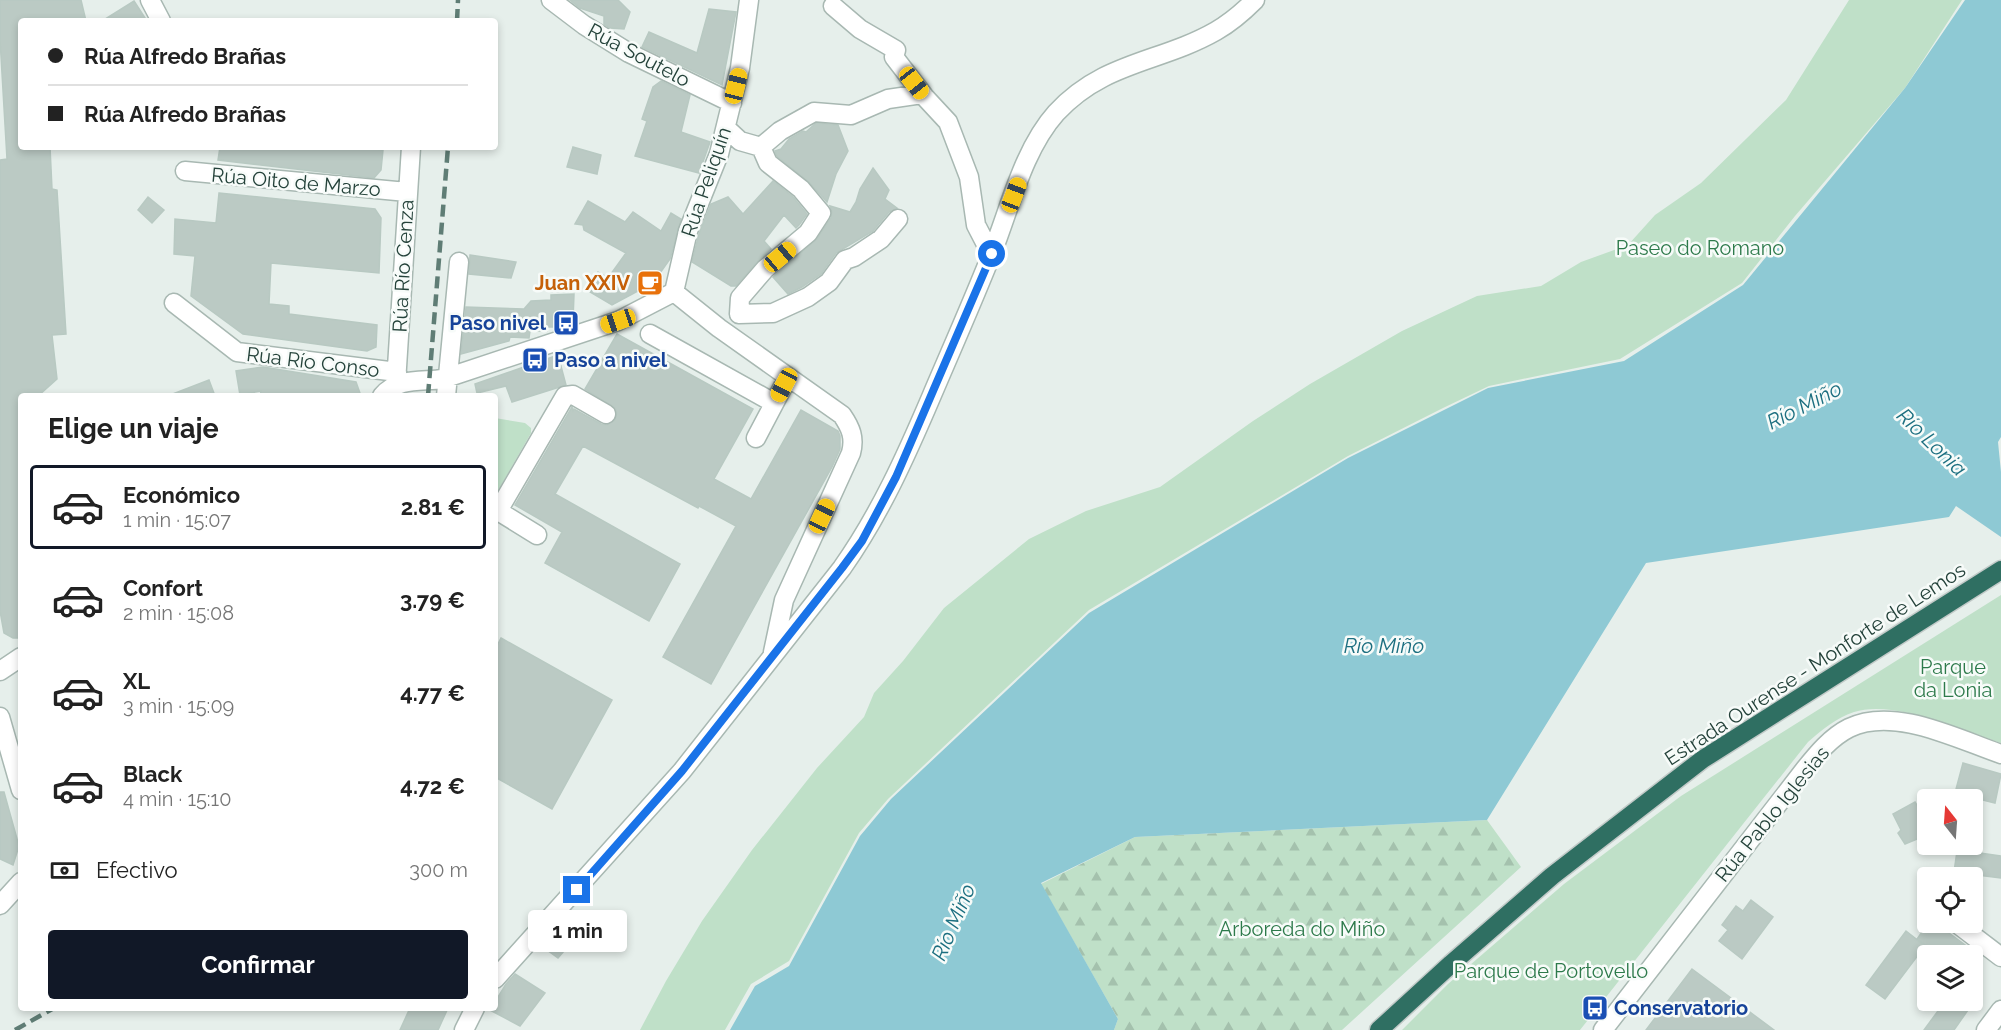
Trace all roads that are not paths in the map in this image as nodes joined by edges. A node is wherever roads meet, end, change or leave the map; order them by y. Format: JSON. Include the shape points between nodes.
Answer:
{"nodes":[{"id":1,"x":150,"y":0,"type":"edge"},
{"id":2,"x":551,"y":0,"type":"edge"},
{"id":3,"x":749,"y":0,"type":"edge"},
{"id":4,"x":1255,"y":0,"type":"edge"},
{"id":5,"x":833,"y":6,"type":"dead end"},
{"id":6,"x":159,"y":18,"type":"edge"},
{"id":7,"x":924,"y":96,"type":"junction"},
{"id":8,"x":732,"y":103,"type":"junction"},
{"id":9,"x":726,"y":128,"type":"junction"},
{"id":10,"x":761,"y":147,"type":"junction"},
{"id":11,"x":411,"y":150,"type":"edge"},
{"id":12,"x":185,"y":171,"type":"dead end"},
{"id":13,"x":407,"y":192,"type":"junction"},
{"id":14,"x":898,"y":219,"type":"dead end"},
{"id":15,"x":992,"y":254,"type":"junction"},
{"id":16,"x":459,"y":262,"type":"dead end"},
{"id":17,"x":674,"y":292,"type":"junction"},
{"id":18,"x":174,"y":303,"type":"dead end"},
{"id":19,"x":739,"y":314,"type":"junction"},
{"id":20,"x":719,"y":328,"type":"junction"},
{"id":21,"x":650,"y":334,"type":"dead end"},
{"id":22,"x":788,"y":377,"type":"junction"},
{"id":23,"x":392,"y":384,"type":"edge"},
{"id":24,"x":441,"y":385,"type":"edge"},
{"id":25,"x":774,"y":403,"type":"junction"},
{"id":26,"x":606,"y":414,"type":"dead end"},
{"id":27,"x":756,"y":438,"type":"dead end"},
{"id":28,"x":498,"y":508,"type":"edge"},
{"id":29,"x":498,"y":511,"type":"edge"},
{"id":30,"x":537,"y":535,"type":"dead end"},
{"id":31,"x":2001,"y":570,"type":"edge"},
{"id":32,"x":772,"y":656,"type":"junction"},
{"id":33,"x":18,"y":659,"type":"edge"},
{"id":34,"x":0,"y":671,"type":"edge"},
{"id":35,"x":0,"y":717,"type":"edge"},
{"id":36,"x":2001,"y":754,"type":"edge"},
{"id":37,"x":18,"y":780,"type":"edge"},
{"id":38,"x":18,"y":885,"type":"edge"},
{"id":39,"x":0,"y":905,"type":"edge"},
{"id":40,"x":1969,"y":933,"type":"edge"},
{"id":41,"x":2001,"y":957,"type":"edge"},
{"id":42,"x":498,"y":977,"type":"edge"},
{"id":43,"x":2001,"y":1010,"type":"edge"},
{"id":44,"x":474,"y":1011,"type":"edge"},
{"id":45,"x":464,"y":1030,"type":"edge"},
{"id":46,"x":1379,"y":1030,"type":"edge"},
{"id":47,"x":1603,"y":1030,"type":"edge"},
{"id":48,"x":1986,"y":1030,"type":"edge"}],
"edges":[{"from":1,"to":6,"type":"street"},
{"from":2,"to":8,"type":"street","name":"Rúa Soutelo","via":[[628,53]]},
{"from":3,"to":8,"type":"street","name":"Rúa Peliquín"},
{"from":4,"to":15,"type":"street","via":[[1209,35],[1111,72],[1056,113],[1036,141]]},
{"from":5,"to":7,"type":"street","via":[[860,29],[896,50],[894,57]]},
{"from":7,"to":10,"type":"street","via":[[888,99],[851,115],[814,112]]},
{"from":7,"to":15,"type":"street","via":[[948,122],[969,177],[976,225]]},
{"from":8,"to":9,"type":"street","name":"Rúa Peliquín"},
{"from":9,"to":10,"type":"street","via":[[740,141]]},
{"from":9,"to":17,"type":"street","name":"Rúa Peliquín","via":[[688,231]]},
{"from":10,"to":19,"type":"street","via":[[768,163],[801,189],[821,213],[808,233],[765,269],[740,298]]},
{"from":11,"to":13,"type":"street","name":"Rúa Río Cenza"},
{"from":12,"to":13,"type":"street","name":"Rúa Oito de Marzo"},
{"from":13,"to":23,"type":"street","name":"Rúa Río Cenza"},
{"from":14,"to":19,"type":"street","via":[[881,240],[845,260],[829,282],[808,297],[773,313]]},
{"from":15,"to":32,"type":"street","via":[[881,507],[862,541]]},
{"from":16,"to":24,"type":"street"},
{"from":17,"to":20,"type":"street"},
{"from":17,"to":24,"type":"street","name":"Rúa Río Conso","via":[[618,321]]},
{"from":18,"to":23,"type":"street","name":"Rúa Río Conso","via":[[237,352]]},
{"from":19,"to":20,"type":"street"},
{"from":20,"to":22,"type":"street"},
{"from":21,"to":25,"type":"street"},
{"from":22,"to":25,"type":"street"},
{"from":22,"to":32,"type":"street","via":[[842,415],[853,444],[784,600]]},
{"from":23,"to":24,"type":"street","name":"Rúa Río Conso","via":[[420,380]]},
{"from":25,"to":27,"type":"street"},
{"from":26,"to":28,"type":"street","via":[[573,395],[565,396]]},
{"from":29,"to":30,"type":"street"},
{"from":31,"to":46,"type":"highway","name":"Estrada Ourense - Monforte de Lemos","via":[[1703,759],[1552,876]]},
{"from":32,"to":42,"type":"street","via":[[682,771]]},
{"from":33,"to":34,"type":"street"},
{"from":35,"to":37,"type":"street"},
{"from":36,"to":47,"type":"street","name":"Rúa Pablo Iglesias","via":[[1901,722],[1871,721],[1838,735],[1804,769]]},
{"from":38,"to":39,"type":"street"},
{"from":40,"to":41,"type":"street"},
{"from":43,"to":48,"type":"street"},
{"from":44,"to":45,"type":"street"}]}
